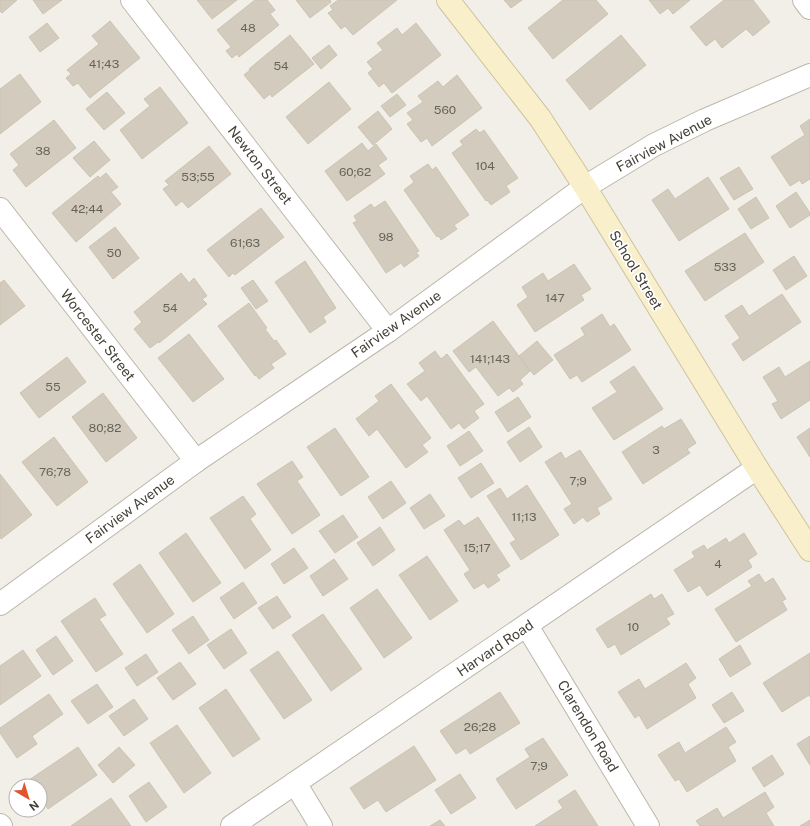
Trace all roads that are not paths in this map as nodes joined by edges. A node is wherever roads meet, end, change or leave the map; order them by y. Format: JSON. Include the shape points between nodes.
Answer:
{"nodes":[{"id":1,"x":132,"y":0,"type":"edge"},
{"id":2,"x":448,"y":0,"type":"edge"},
{"id":3,"x":804,"y":0,"type":"edge"},
{"id":4,"x":810,"y":8,"type":"edge"},
{"id":5,"x":810,"y":75,"type":"edge"},
{"id":6,"x":585,"y":187,"type":"junction"},
{"id":7,"x":0,"y":209,"type":"edge"},
{"id":8,"x":388,"y":331,"type":"junction"},
{"id":9,"x":196,"y":461,"type":"junction"},
{"id":10,"x":757,"y":468,"type":"junction"},
{"id":11,"x":810,"y":550,"type":"edge"},
{"id":12,"x":1,"y":600,"type":"edge"},
{"id":13,"x":527,"y":626,"type":"junction"},
{"id":14,"x":295,"y":782,"type":"junction"},
{"id":15,"x":232,"y":826,"type":"edge"},
{"id":16,"x":321,"y":826,"type":"edge"},
{"id":17,"x":648,"y":826,"type":"edge"}],
"edges":[{"from":1,"to":8,"type":"street","name":"Newton Street"},
{"from":2,"to":6,"type":"street","name":"School Street","via":[[540,118]]},
{"from":3,"to":4,"type":"street"},
{"from":5,"to":6,"type":"street","name":"Fairview Avenue","via":[[654,145]]},
{"from":6,"to":8,"type":"street","name":"Fairview Avenue"},
{"from":6,"to":10,"type":"street","name":"School Street"},
{"from":7,"to":9,"type":"street","name":"Worcester Street"},
{"from":8,"to":9,"type":"street","name":"Fairview Avenue"},
{"from":9,"to":12,"type":"street","name":"Fairview Avenue"},
{"from":10,"to":11,"type":"street","name":"School Street"},
{"from":10,"to":13,"type":"street","name":"Harvard Road"},
{"from":13,"to":14,"type":"street","name":"Harvard Road"},
{"from":13,"to":17,"type":"street","name":"Clarendon Road"},
{"from":14,"to":15,"type":"street","name":"Harvard Road"},
{"from":14,"to":16,"type":"street"}]}
